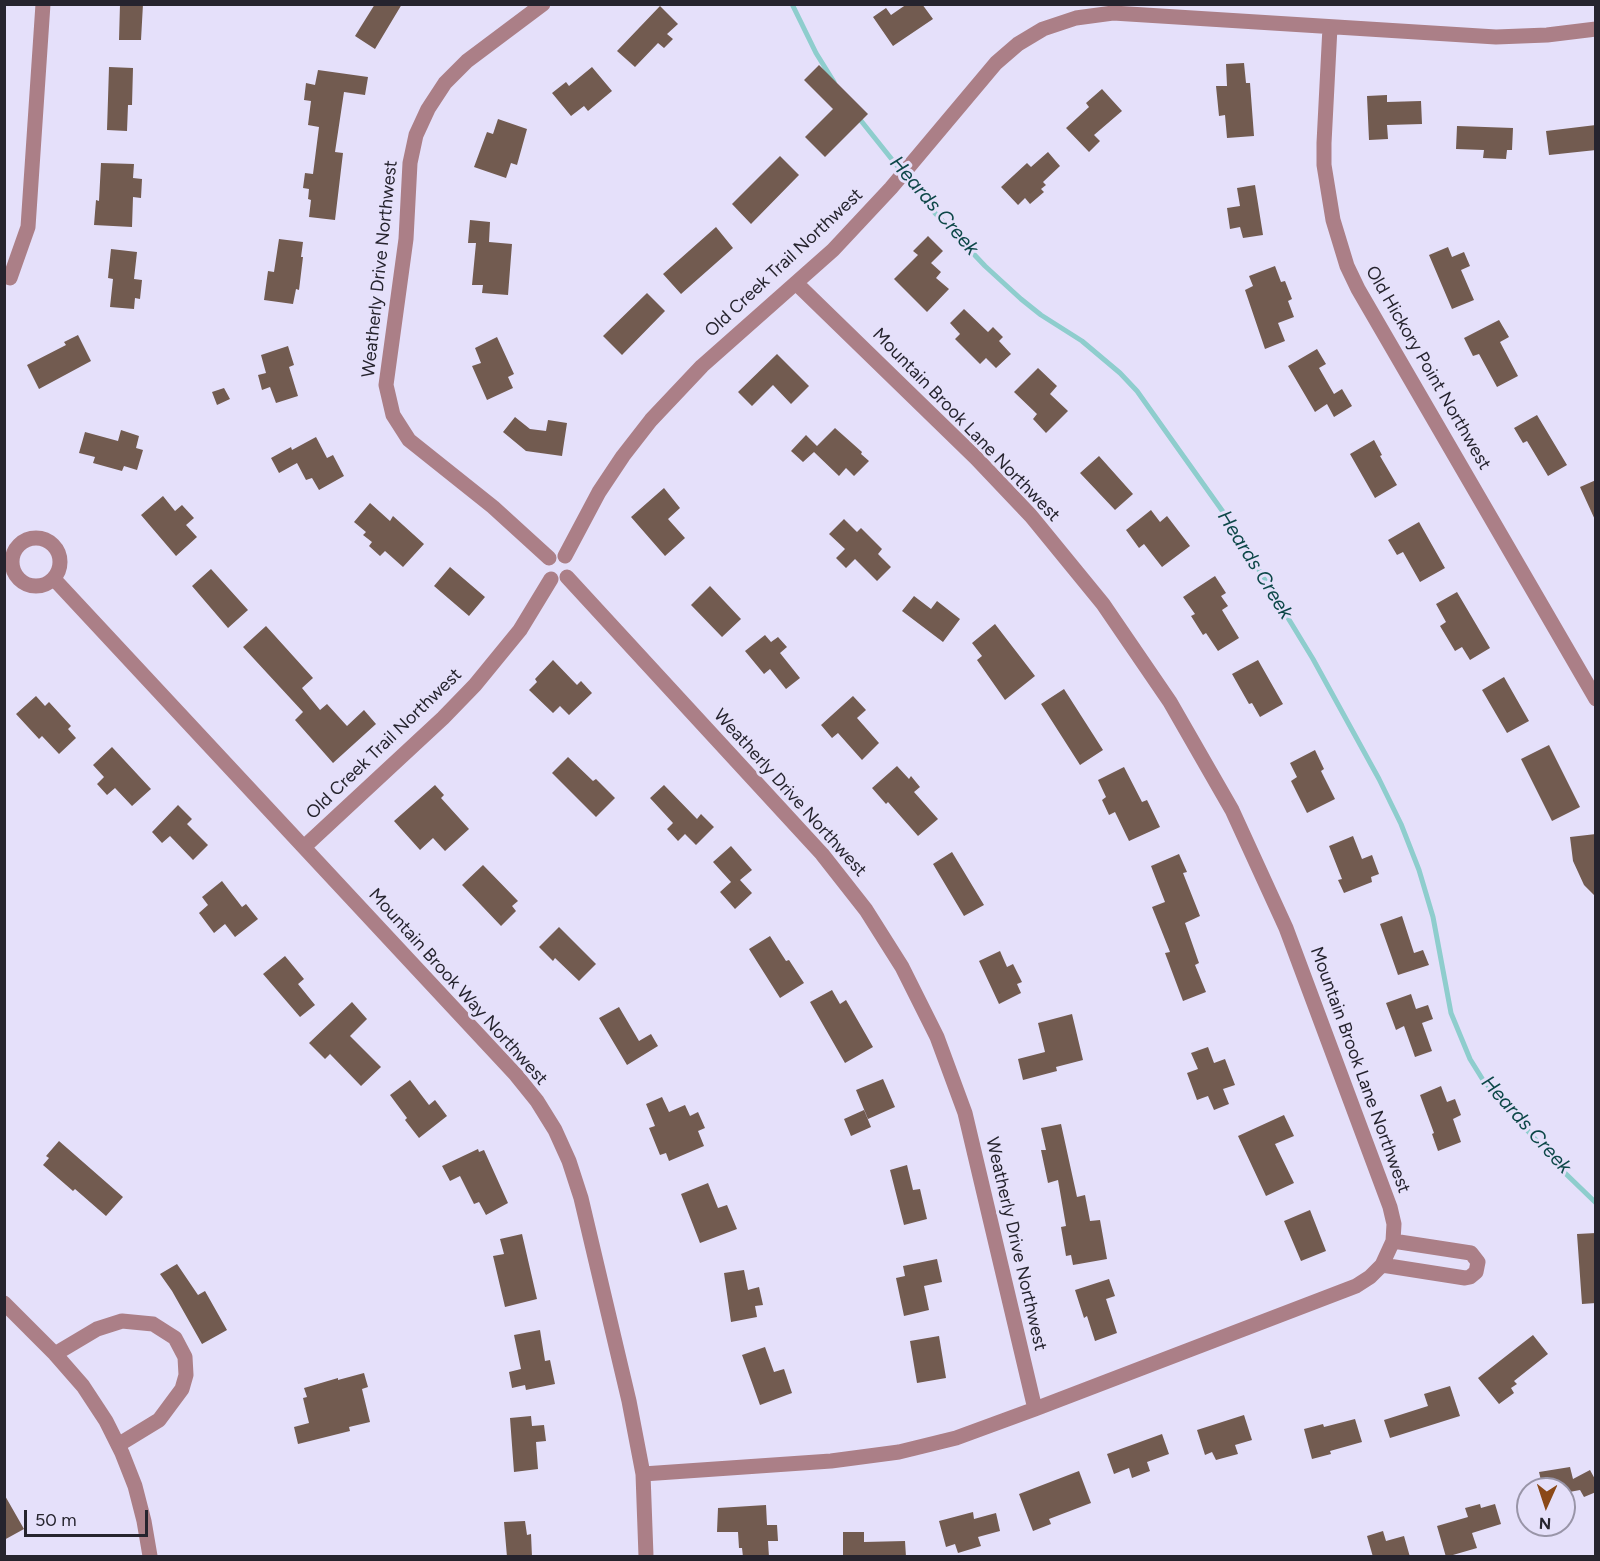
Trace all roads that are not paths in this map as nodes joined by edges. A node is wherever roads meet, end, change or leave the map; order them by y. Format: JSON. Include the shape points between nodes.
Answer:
{"nodes":[{"id":1,"x":43,"y":4,"type":"edge"},
{"id":2,"x":543,"y":4,"type":"edge"},
{"id":3,"x":1330,"y":27,"type":"junction"},
{"id":4,"x":1596,"y":29,"type":"edge"},
{"id":5,"x":10,"y":278,"type":"dead end"},
{"id":6,"x":796,"y":282,"type":"junction"},
{"id":7,"x":565,"y":556,"type":"junction"},
{"id":8,"x":549,"y":558,"type":"junction"},
{"id":9,"x":567,"y":577,"type":"junction"},
{"id":10,"x":54,"y":579,"type":"dead end"},
{"id":11,"x":551,"y":579,"type":"junction"},
{"id":12,"x":1596,"y":699,"type":"edge"},
{"id":13,"x":304,"y":848,"type":"junction"},
{"id":14,"x":1393,"y":1241,"type":"junction"},
{"id":15,"x":1382,"y":1265,"type":"junction"},
{"id":16,"x":4,"y":1303,"type":"edge"},
{"id":17,"x":55,"y":1354,"type":"junction"},
{"id":18,"x":1035,"y":1409,"type":"junction"},
{"id":19,"x":118,"y":1445,"type":"junction"},
{"id":20,"x":643,"y":1474,"type":"junction"},
{"id":21,"x":150,"y":1557,"type":"edge"},
{"id":22,"x":646,"y":1557,"type":"edge"}],
"edges":[{"from":1,"to":5,"type":"street","via":[[28,227]]},
{"from":2,"to":8,"type":"street","name":"Weatherly Drive Northwest","via":[[467,61],[445,83],[416,135],[386,385],[393,415],[408,440],[493,507]]},
{"from":3,"to":4,"type":"street","name":"Old Creek Trail Northwest","via":[[1496,37]]},
{"from":3,"to":6,"type":"street","name":"Old Creek Trail Northwest","via":[[1113,13],[1076,18],[1043,30],[996,63],[891,188]]},
{"from":3,"to":12,"type":"street","name":"Old Hickory Point Northwest","via":[[1324,165],[1333,220],[1347,266]]},
{"from":6,"to":7,"type":"street","name":"Old Creek Trail Northwest","via":[[702,366],[651,420],[599,492]]},
{"from":6,"to":14,"type":"street","name":"Mountain Brook Lane Northwest","via":[[1031,516],[1103,604],[1170,702],[1232,810],[1286,928],[1390,1207]]},
{"from":7,"to":8,"type":"street"},
{"from":7,"to":9,"type":"street","via":[[570,563]]},
{"from":8,"to":11,"type":"street","via":[[545,570]]},
{"from":9,"to":11,"type":"street"},
{"from":9,"to":18,"type":"street","name":"Weatherly Drive Northwest","via":[[822,854],[866,910],[902,967],[937,1037],[964,1113]]},
{"from":10,"to":13,"type":"street","name":"Mountain Brook Way Northwest"},
{"from":11,"to":13,"type":"street","name":"Old Creek Trail Northwest","via":[[520,630],[475,685]]},
{"from":13,"to":20,"type":"street","name":"Mountain Brook Way Northwest","via":[[516,1075],[555,1130],[581,1198]]},
{"from":14,"to":15,"type":"street","name":"Mountain Brook Lane Northwest"},
{"from":14,"to":15,"type":"street","via":[[1471,1253],[1478,1262],[1476,1272],[1465,1278]]},
{"from":15,"to":18,"type":"street","name":"Mountain Brook Lane Northwest","via":[[1356,1286]]},
{"from":16,"to":17,"type":"street"},
{"from":17,"to":19,"type":"street","via":[[83,1386]]},
{"from":17,"to":19,"type":"street","via":[[97,1329],[122,1321],[153,1324],[175,1338],[185,1357],[182,1389],[159,1420]]},
{"from":18,"to":20,"type":"street","name":"Mountain Brook Lane Northwest","via":[[956,1438],[890,1453]]},
{"from":19,"to":21,"type":"street","via":[[135,1486]]},
{"from":20,"to":22,"type":"street","name":"Mountain Brook Way Northwest"}]}
